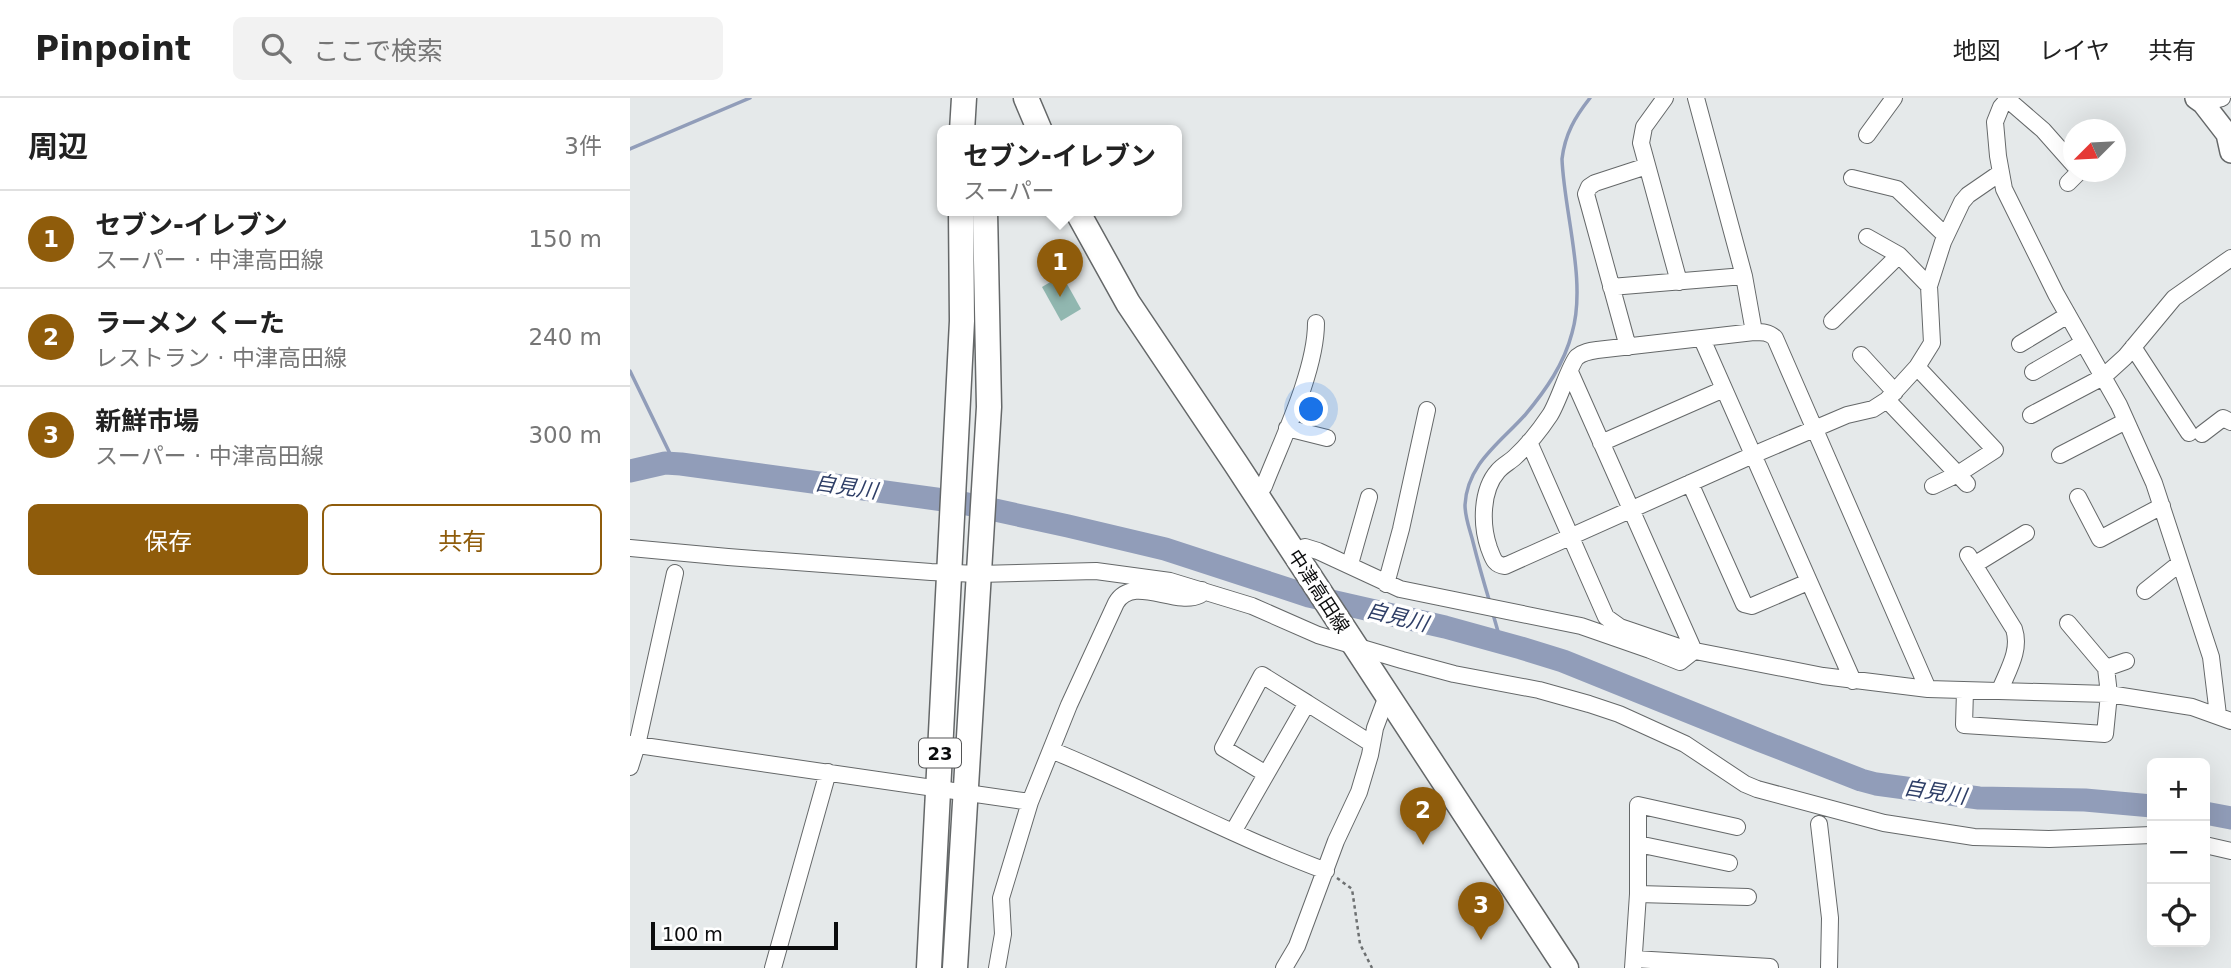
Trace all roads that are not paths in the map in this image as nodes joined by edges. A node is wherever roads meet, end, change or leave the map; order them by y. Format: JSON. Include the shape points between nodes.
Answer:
{"nodes":[{"id":1,"x":957,"y":98,"type":"edge"},
{"id":2,"x":964,"y":98,"type":"edge"},
{"id":3,"x":978,"y":98,"type":"edge"},
{"id":4,"x":1026,"y":98,"type":"edge"},
{"id":5,"x":1665,"y":98,"type":"edge"},
{"id":6,"x":1696,"y":98,"type":"edge"},
{"id":7,"x":1894,"y":98,"type":"edge"},
{"id":8,"x":2008,"y":99,"type":"edge"},
{"id":9,"x":2207,"y":100,"type":"edge"},
{"id":10,"x":959,"y":125,"type":"edge"},
{"id":11,"x":961,"y":125,"type":"edge"},
{"id":12,"x":980,"y":125,"type":"edge"},
{"id":13,"x":1037,"y":125,"type":"edge"},
{"id":14,"x":1867,"y":135,"type":"dead end"},
{"id":15,"x":2230,"y":141,"type":"edge"},
{"id":16,"x":2063,"y":153,"type":"edge"},
{"id":17,"x":1647,"y":166,"type":"junction"},
{"id":18,"x":2000,"y":173,"type":"junction"},
{"id":19,"x":1852,"y":178,"type":"dead end"},
{"id":20,"x":961,"y":216,"type":"edge"},
{"id":21,"x":985,"y":216,"type":"edge"},
{"id":22,"x":1080,"y":216,"type":"edge"},
{"id":23,"x":1946,"y":236,"type":"junction"},
{"id":24,"x":1867,"y":237,"type":"dead end"},
{"id":25,"x":1899,"y":255,"type":"junction"},
{"id":26,"x":2231,"y":258,"type":"edge"},
{"id":27,"x":1744,"y":276,"type":"junction"},
{"id":28,"x":1679,"y":282,"type":"junction"},
{"id":29,"x":1929,"y":286,"type":"junction"},
{"id":30,"x":1611,"y":287,"type":"junction"},
{"id":31,"x":2067,"y":315,"type":"junction"},
{"id":32,"x":1832,"y":321,"type":"dead end"},
{"id":33,"x":1316,"y":323,"type":"dead end"},
{"id":34,"x":1754,"y":332,"type":"junction"},
{"id":35,"x":1702,"y":339,"type":"junction"},
{"id":36,"x":2083,"y":343,"type":"junction"},
{"id":37,"x":2020,"y":344,"type":"dead end"},
{"id":38,"x":1628,"y":347,"type":"junction"},
{"id":39,"x":2133,"y":347,"type":"junction"},
{"id":40,"x":1861,"y":355,"type":"dead end"},
{"id":41,"x":1917,"y":367,"type":"junction"},
{"id":42,"x":1570,"y":372,"type":"junction"},
{"id":43,"x":2033,"y":372,"type":"dead end"},
{"id":44,"x":2103,"y":377,"type":"junction"},
{"id":45,"x":1724,"y":389,"type":"junction"},
{"id":46,"x":1891,"y":396,"type":"junction"},
{"id":47,"x":1427,"y":410,"type":"dead end"},
{"id":48,"x":2031,"y":415,"type":"dead end"},
{"id":49,"x":2126,"y":421,"type":"junction"},
{"id":50,"x":2231,"y":422,"type":"edge"},
{"id":51,"x":1287,"y":428,"type":"junction"},
{"id":52,"x":1814,"y":429,"type":"junction"},
{"id":53,"x":1327,"y":439,"type":"dead end"},
{"id":54,"x":1530,"y":442,"type":"junction"},
{"id":55,"x":1601,"y":443,"type":"junction"},
{"id":56,"x":1753,"y":455,"type":"junction"},
{"id":57,"x":2060,"y":455,"type":"dead end"},
{"id":58,"x":1963,"y":479,"type":"junction"},
{"id":59,"x":1690,"y":482,"type":"junction"},
{"id":60,"x":1933,"y":486,"type":"dead end"},
{"id":61,"x":1257,"y":496,"type":"junction"},
{"id":62,"x":1369,"y":497,"type":"dead end"},
{"id":63,"x":2078,"y":497,"type":"dead end"},
{"id":64,"x":2162,"y":506,"type":"junction"},
{"id":65,"x":1630,"y":509,"type":"junction"},
{"id":66,"x":2026,"y":533,"type":"dead end"},
{"id":67,"x":1571,"y":536,"type":"junction"},
{"id":68,"x":630,"y":548,"type":"edge"},
{"id":69,"x":1294,"y":552,"type":"junction"},
{"id":70,"x":2180,"y":563,"type":"junction"},
{"id":71,"x":1350,"y":565,"type":"junction"},
{"id":72,"x":675,"y":573,"type":"dead end"},
{"id":73,"x":978,"y":574,"type":"junction"},
{"id":74,"x":1808,"y":582,"type":"junction"},
{"id":75,"x":1387,"y":584,"type":"junction"},
{"id":76,"x":1202,"y":590,"type":"junction"},
{"id":77,"x":2145,"y":591,"type":"dead end"},
{"id":78,"x":2068,"y":623,"type":"dead end"},
{"id":79,"x":1351,"y":640,"type":"junction"},
{"id":80,"x":1694,"y":651,"type":"junction"},
{"id":81,"x":2126,"y":661,"type":"dead end"},
{"id":82,"x":2106,"y":668,"type":"junction"},
{"id":83,"x":1853,"y":681,"type":"junction"},
{"id":84,"x":1928,"y":689,"type":"junction"},
{"id":85,"x":2000,"y":690,"type":"junction"},
{"id":86,"x":1965,"y":691,"type":"junction"},
{"id":87,"x":2109,"y":694,"type":"junction"},
{"id":88,"x":1387,"y":696,"type":"junction"},
{"id":89,"x":1307,"y":703,"type":"junction"},
{"id":90,"x":2225,"y":718,"type":"edge"},
{"id":91,"x":1372,"y":744,"type":"junction"},
{"id":92,"x":633,"y":745,"type":"edge"},
{"id":93,"x":1051,"y":750,"type":"junction"},
{"id":94,"x":630,"y":767,"type":"edge"},
{"id":95,"x":828,"y":772,"type":"junction"},
{"id":96,"x":1266,"y":774,"type":"junction"},
{"id":97,"x":938,"y":788,"type":"junction"},
{"id":98,"x":965,"y":791,"type":"junction"},
{"id":99,"x":1030,"y":803,"type":"junction"},
{"id":100,"x":1819,"y":824,"type":"dead end"},
{"id":101,"x":1737,"y":827,"type":"dead end"},
{"id":102,"x":1234,"y":832,"type":"junction"},
{"id":103,"x":2147,"y":835,"type":"edge"},
{"id":104,"x":1638,"y":844,"type":"junction"},
{"id":105,"x":2210,"y":846,"type":"edge"},
{"id":106,"x":2231,"y":850,"type":"edge"},
{"id":107,"x":1729,"y":863,"type":"dead end"},
{"id":108,"x":1326,"y":871,"type":"junction"},
{"id":109,"x":1638,"y":894,"type":"junction"},
{"id":110,"x":1748,"y":897,"type":"dead end"},
{"id":111,"x":1633,"y":963,"type":"edge"},
{"id":112,"x":1770,"y":967,"type":"edge"},
{"id":113,"x":773,"y":968,"type":"edge"},
{"id":114,"x":929,"y":968,"type":"edge"},
{"id":115,"x":955,"y":968,"type":"edge"},
{"id":116,"x":997,"y":968,"type":"edge"},
{"id":117,"x":1284,"y":968,"type":"edge"},
{"id":118,"x":1566,"y":968,"type":"edge"},
{"id":119,"x":1829,"y":968,"type":"edge"}],
"edges":[{"from":1,"to":10,"type":"main road"},
{"from":2,"to":11,"type":"main road"},
{"from":3,"to":12,"type":"main road"},
{"from":4,"to":13,"type":"main road"},
{"from":5,"to":17,"type":"street","via":[[1641,134]]},
{"from":6,"to":27,"type":"street"},
{"from":7,"to":14,"type":"street"},
{"from":8,"to":16,"type":"street"},
{"from":8,"to":18,"type":"street","via":[[1995,122]]},
{"from":9,"to":15,"type":"street"},
{"from":17,"to":28,"type":"street"},
{"from":17,"to":30,"type":"street","via":[[1595,183],[1586,194]]},
{"from":18,"to":23,"type":"street","via":[[1968,195]]},
{"from":18,"to":31,"type":"street"},
{"from":19,"to":23,"type":"street","via":[[1897,189]]},
{"from":20,"to":97,"type":"main road","number":"23","via":[[963,287]]},
{"from":21,"to":73,"type":"main road","number":"23","via":[[989,407]]},
{"from":22,"to":61,"type":"main road","name":"中津高田線","via":[[1128,303]]},
{"from":23,"to":29,"type":"street"},
{"from":24,"to":25,"type":"street"},
{"from":25,"to":29,"type":"street"},
{"from":25,"to":32,"type":"street"},
{"from":26,"to":39,"type":"street","via":[[2174,298]]},
{"from":27,"to":28,"type":"street"},
{"from":27,"to":34,"type":"street"},
{"from":28,"to":30,"type":"street"},
{"from":29,"to":41,"type":"street","via":[[1932,343]]},
{"from":30,"to":38,"type":"street"},
{"from":31,"to":36,"type":"street"},
{"from":31,"to":37,"type":"street"},
{"from":33,"to":51,"type":"street","via":[[1312,356]]},
{"from":34,"to":35,"type":"street"},
{"from":34,"to":52,"type":"street","via":[[1774,338]]},
{"from":35,"to":38,"type":"street"},
{"from":35,"to":45,"type":"street"},
{"from":36,"to":43,"type":"street"},
{"from":36,"to":44,"type":"street"},
{"from":38,"to":42,"type":"street","via":[[1587,351],[1575,358]]},
{"from":39,"to":44,"type":"street"},
{"from":39,"to":50,"type":"street","via":[[2195,434],[2223,418]]},
{"from":40,"to":46,"type":"street"},
{"from":41,"to":46,"type":"street"},
{"from":41,"to":58,"type":"street","via":[[1995,450]]},
{"from":42,"to":54,"type":"street","via":[[1554,409]]},
{"from":42,"to":55,"type":"street"},
{"from":44,"to":48,"type":"street"},
{"from":44,"to":49,"type":"street"},
{"from":45,"to":55,"type":"street"},
{"from":45,"to":56,"type":"street"},
{"from":46,"to":52,"type":"street","via":[[1873,409]]},
{"from":46,"to":58,"type":"street"},
{"from":47,"to":75,"type":"street"},
{"from":49,"to":57,"type":"street"},
{"from":49,"to":64,"type":"street"},
{"from":51,"to":53,"type":"street"},
{"from":51,"to":61,"type":"street"},
{"from":52,"to":56,"type":"street"},
{"from":52,"to":84,"type":"street"},
{"from":54,"to":67,"type":"street"},
{"from":54,"to":67,"type":"street","via":[[1492,480],[1483,526],[1493,560],[1505,566]]},
{"from":55,"to":65,"type":"street"},
{"from":56,"to":59,"type":"street"},
{"from":56,"to":74,"type":"street"},
{"from":58,"to":60,"type":"street"},
{"from":59,"to":65,"type":"street"},
{"from":59,"to":74,"type":"street","via":[[1744,604],[1752,606]]},
{"from":61,"to":69,"type":"main road","name":"中津高田線"},
{"from":62,"to":71,"type":"street"},
{"from":63,"to":64,"type":"street","via":[[2099,538]]},
{"from":64,"to":70,"type":"street"},
{"from":65,"to":67,"type":"street"},
{"from":65,"to":80,"type":"street"},
{"from":66,"to":85,"type":"street","via":[[1971,560],[2017,636],[2015,655]]},
{"from":67,"to":80,"type":"street","via":[[1605,617]]},
{"from":68,"to":73,"type":"street"},
{"from":69,"to":71,"type":"street","via":[[1305,547]]},
{"from":69,"to":79,"type":"main road","name":"中津高田線"},
{"from":70,"to":77,"type":"street"},
{"from":70,"to":90,"type":"street","via":[[2211,657]]},
{"from":71,"to":75,"type":"street"},
{"from":72,"to":92,"type":"street"},
{"from":73,"to":76,"type":"street","via":[[1096,571]]},
{"from":73,"to":98,"type":"main road","number":"23"},
{"from":74,"to":83,"type":"street"},
{"from":75,"to":80,"type":"street","via":[[1581,626],[1680,662]]},
{"from":76,"to":79,"type":"street","via":[[1318,635]]},
{"from":76,"to":93,"type":"street","via":[[1188,598],[1136,591],[1119,597]]},
{"from":78,"to":82,"type":"street"},
{"from":79,"to":88,"type":"main road","name":"中津高田線"},
{"from":79,"to":103,"type":"street","via":[[1436,670],[1539,690],[1619,714],[1685,744],[1745,784],[1845,814],[1974,837]]},
{"from":80,"to":83,"type":"street"},
{"from":81,"to":82,"type":"street"},
{"from":82,"to":87,"type":"street"},
{"from":83,"to":84,"type":"street"},
{"from":84,"to":86,"type":"street"},
{"from":85,"to":86,"type":"street"},
{"from":85,"to":87,"type":"street"},
{"from":86,"to":87,"type":"street","via":[[1964,725],[2105,734]]},
{"from":87,"to":90,"type":"street","via":[[2192,707]]},
{"from":88,"to":91,"type":"street"},
{"from":88,"to":118,"type":"main road","name":"中津高田線"},
{"from":89,"to":91,"type":"street"},
{"from":89,"to":96,"type":"street"},
{"from":89,"to":96,"type":"street","via":[[1262,675],[1223,748]]},
{"from":91,"to":108,"type":"street","via":[[1359,792]]},
{"from":92,"to":94,"type":"street"},
{"from":92,"to":95,"type":"street"},
{"from":93,"to":99,"type":"street"},
{"from":93,"to":102,"type":"street"},
{"from":95,"to":97,"type":"street"},
{"from":95,"to":113,"type":"street"},
{"from":96,"to":102,"type":"street"},
{"from":97,"to":98,"type":"street"},
{"from":97,"to":114,"type":"main road","number":"23"},
{"from":98,"to":99,"type":"street"},
{"from":98,"to":115,"type":"main road","number":"23"},
{"from":99,"to":116,"type":"street","via":[[1001,898],[1003,934]]},
{"from":100,"to":119,"type":"street","via":[[1830,918]]},
{"from":101,"to":104,"type":"street","via":[[1638,805]]},
{"from":102,"to":108,"type":"street"},
{"from":104,"to":107,"type":"street"},
{"from":104,"to":109,"type":"street"},
{"from":105,"to":106,"type":"street"},
{"from":108,"to":117,"type":"street"},
{"from":109,"to":110,"type":"street"},
{"from":109,"to":111,"type":"street"},
{"from":111,"to":112,"type":"street"}]}
